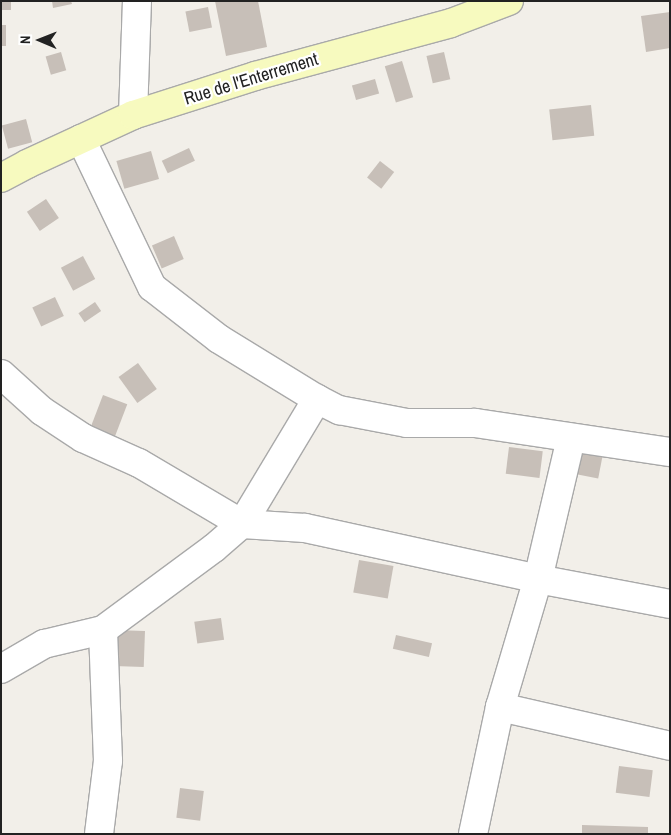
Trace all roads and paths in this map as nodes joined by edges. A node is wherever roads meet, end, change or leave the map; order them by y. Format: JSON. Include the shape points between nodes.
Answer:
{"nodes":[{"id":1,"x":137,"y":1,"type":"edge"},
{"id":2,"x":509,"y":1,"type":"edge"},
{"id":3,"x":133,"y":115,"type":"junction"},
{"id":4,"x":81,"y":139,"type":"junction"},
{"id":5,"x":1,"y":178,"type":"edge"},
{"id":6,"x":1,"y":374,"type":"edge"},
{"id":7,"x":317,"y":399,"type":"junction"},
{"id":8,"x":571,"y":438,"type":"junction"},
{"id":9,"x":670,"y":452,"type":"edge"},
{"id":10,"x":242,"y":524,"type":"junction"},
{"id":11,"x":538,"y":579,"type":"junction"},
{"id":12,"x":670,"y":604,"type":"edge"},
{"id":13,"x":103,"y":630,"type":"junction"},
{"id":14,"x":1,"y":669,"type":"edge"},
{"id":15,"x":500,"y":707,"type":"junction"},
{"id":16,"x":670,"y":746,"type":"edge"},
{"id":17,"x":99,"y":834,"type":"edge"},
{"id":18,"x":473,"y":834,"type":"edge"}],
"edges":[{"from":1,"to":3,"type":"street"},
{"from":2,"to":3,"type":"street","name":"Rue de l'Enterrement","via":[[451,22],[255,76]]},
{"from":3,"to":4,"type":"street","name":"Rue de l'Enterrement"},
{"from":4,"to":5,"type":"street","name":"Rue de l'Enterrement"},
{"from":4,"to":7,"type":"street","via":[[152,287],[220,339]]},
{"from":6,"to":10,"type":"street","via":[[42,411],[83,438],[139,463]]},
{"from":7,"to":8,"type":"street","via":[[339,410],[407,423],[475,423]]},
{"from":7,"to":10,"type":"street"},
{"from":8,"to":9,"type":"street"},
{"from":8,"to":11,"type":"street"},
{"from":10,"to":11,"type":"street","via":[[305,528]]},
{"from":10,"to":13,"type":"street"},
{"from":11,"to":12,"type":"street"},
{"from":11,"to":15,"type":"street"},
{"from":13,"to":14,"type":"street","via":[[44,644]]},
{"from":13,"to":17,"type":"street","via":[[108,761]]},
{"from":15,"to":16,"type":"street"},
{"from":15,"to":18,"type":"street"}]}
